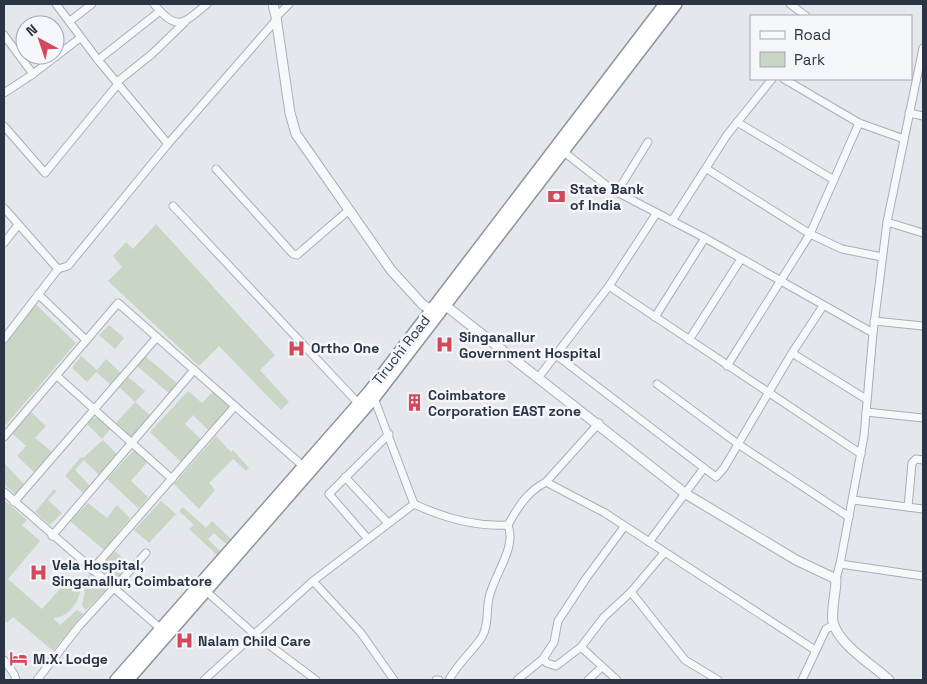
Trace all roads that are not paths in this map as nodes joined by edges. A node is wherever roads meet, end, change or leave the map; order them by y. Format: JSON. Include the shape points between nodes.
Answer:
{"nodes":[{"id":1,"x":56,"y":4,"type":"edge"},
{"id":2,"x":92,"y":4,"type":"edge"},
{"id":3,"x":154,"y":4,"type":"edge"},
{"id":4,"x":207,"y":4,"type":"edge"},
{"id":5,"x":273,"y":4,"type":"edge"},
{"id":6,"x":289,"y":4,"type":"edge"},
{"id":7,"x":665,"y":4,"type":"edge"},
{"id":8,"x":676,"y":4,"type":"edge"},
{"id":9,"x":790,"y":4,"type":"edge"},
{"id":10,"x":160,"y":11,"type":"junction"},
{"id":11,"x":805,"y":15,"type":"edge"},
{"id":12,"x":277,"y":18,"type":"junction"},
{"id":13,"x":70,"y":21,"type":"junction"},
{"id":14,"x":185,"y":22,"type":"junction"},
{"id":15,"x":4,"y":35,"type":"edge"},
{"id":16,"x":80,"y":38,"type":"junction"},
{"id":17,"x":923,"y":48,"type":"edge"},
{"id":18,"x":98,"y":60,"type":"junction"},
{"id":19,"x":33,"y":74,"type":"junction"},
{"id":20,"x":771,"y":80,"type":"edge"},
{"id":21,"x":786,"y":80,"type":"edge"},
{"id":22,"x":118,"y":83,"type":"junction"},
{"id":23,"x":4,"y":93,"type":"edge"},
{"id":24,"x":909,"y":113,"type":"junction"},
{"id":25,"x":923,"y":116,"type":"edge"},
{"id":26,"x":737,"y":122,"type":"junction"},
{"id":27,"x":859,"y":123,"type":"junction"},
{"id":28,"x":4,"y":126,"type":"edge"},
{"id":29,"x":904,"y":139,"type":"junction"},
{"id":30,"x":648,"y":142,"type":"dead end"},
{"id":31,"x":168,"y":144,"type":"junction"},
{"id":32,"x":564,"y":152,"type":"junction"},
{"id":33,"x":216,"y":169,"type":"dead end"},
{"id":34,"x":707,"y":169,"type":"junction"},
{"id":35,"x":834,"y":180,"type":"junction"},
{"id":36,"x":617,"y":192,"type":"junction"},
{"id":37,"x":173,"y":206,"type":"dead end"},
{"id":38,"x":4,"y":208,"type":"edge"},
{"id":39,"x":349,"y":210,"type":"junction"},
{"id":40,"x":656,"y":214,"type":"junction"},
{"id":41,"x":672,"y":221,"type":"junction"},
{"id":42,"x":887,"y":222,"type":"junction"},
{"id":43,"x":18,"y":225,"type":"junction"},
{"id":44,"x":923,"y":233,"type":"edge"},
{"id":45,"x":810,"y":234,"type":"junction"},
{"id":46,"x":705,"y":238,"type":"junction"},
{"id":47,"x":4,"y":243,"type":"edge"},
{"id":48,"x":882,"y":257,"type":"junction"},
{"id":49,"x":742,"y":259,"type":"junction"},
{"id":50,"x":58,"y":269,"type":"junction"},
{"id":51,"x":780,"y":281,"type":"junction"},
{"id":52,"x":609,"y":286,"type":"junction"},
{"id":53,"x":38,"y":294,"type":"junction"},
{"id":54,"x":446,"y":306,"type":"junction"},
{"id":55,"x":823,"y":306,"type":"junction"},
{"id":56,"x":432,"y":310,"type":"junction"},
{"id":57,"x":655,"y":317,"type":"junction"},
{"id":58,"x":874,"y":321,"type":"junction"},
{"id":59,"x":923,"y":326,"type":"edge"},
{"id":60,"x":873,"y":333,"type":"junction"},
{"id":61,"x":157,"y":337,"type":"junction"},
{"id":62,"x":4,"y":339,"type":"edge"},
{"id":63,"x":86,"y":340,"type":"junction"},
{"id":64,"x":689,"y":340,"type":"junction"},
{"id":65,"x":792,"y":353,"type":"junction"},
{"id":66,"x":556,"y":355,"type":"junction"},
{"id":67,"x":727,"y":366,"type":"junction"},
{"id":68,"x":194,"y":370,"type":"junction"},
{"id":69,"x":57,"y":376,"type":"junction"},
{"id":70,"x":538,"y":378,"type":"junction"},
{"id":71,"x":657,"y":384,"type":"dead end"},
{"id":72,"x":769,"y":393,"type":"junction"},
{"id":73,"x":374,"y":398,"type":"junction"},
{"id":74,"x":866,"y":400,"type":"junction"},
{"id":75,"x":358,"y":403,"type":"junction"},
{"id":76,"x":235,"y":406,"type":"junction"},
{"id":77,"x":94,"y":409,"type":"junction"},
{"id":78,"x":866,"y":412,"type":"junction"},
{"id":79,"x":923,"y":418,"type":"edge"},
{"id":80,"x":599,"y":424,"type":"junction"},
{"id":81,"x":389,"y":434,"type":"junction"},
{"id":82,"x":4,"y":437,"type":"edge"},
{"id":83,"x":132,"y":442,"type":"junction"},
{"id":84,"x":738,"y":444,"type":"junction"},
{"id":85,"x":860,"y":454,"type":"junction"},
{"id":86,"x":923,"y":460,"type":"edge"},
{"id":87,"x":303,"y":466,"type":"junction"},
{"id":88,"x":704,"y":468,"type":"junction"},
{"id":89,"x":345,"y":477,"type":"junction"},
{"id":90,"x":172,"y":479,"type":"junction"},
{"id":91,"x":546,"y":482,"type":"junction"},
{"id":92,"x":4,"y":492,"type":"edge"},
{"id":93,"x":686,"y":494,"type":"junction"},
{"id":94,"x":853,"y":500,"type":"junction"},
{"id":95,"x":14,"y":502,"type":"junction"},
{"id":96,"x":414,"y":504,"type":"junction"},
{"id":97,"x":908,"y":507,"type":"junction"},
{"id":98,"x":923,"y":509,"type":"edge"},
{"id":99,"x":850,"y":518,"type":"junction"},
{"id":100,"x":388,"y":523,"type":"junction"},
{"id":101,"x":508,"y":525,"type":"junction"},
{"id":102,"x":624,"y":527,"type":"junction"},
{"id":103,"x":52,"y":536,"type":"junction"},
{"id":104,"x":245,"y":539,"type":"junction"},
{"id":105,"x":368,"y":539,"type":"junction"},
{"id":106,"x":649,"y":542,"type":"junction"},
{"id":107,"x":146,"y":553,"type":"dead end"},
{"id":108,"x":664,"y":553,"type":"junction"},
{"id":109,"x":840,"y":564,"type":"junction"},
{"id":110,"x":92,"y":570,"type":"junction"},
{"id":111,"x":923,"y":576,"type":"edge"},
{"id":112,"x":836,"y":580,"type":"junction"},
{"id":113,"x":313,"y":581,"type":"junction"},
{"id":114,"x":115,"y":587,"type":"junction"},
{"id":115,"x":206,"y":591,"type":"junction"},
{"id":116,"x":630,"y":592,"type":"junction"},
{"id":117,"x":834,"y":625,"type":"junction"},
{"id":118,"x":161,"y":629,"type":"junction"},
{"id":119,"x":253,"y":633,"type":"junction"},
{"id":120,"x":581,"y":647,"type":"junction"},
{"id":121,"x":815,"y":650,"type":"junction"},
{"id":122,"x":543,"y":659,"type":"junction"},
{"id":123,"x":4,"y":660,"type":"edge"},
{"id":124,"x":602,"y":667,"type":"junction"},
{"id":125,"x":884,"y":678,"type":"edge"},
{"id":126,"x":16,"y":680,"type":"edge"},
{"id":127,"x":37,"y":680,"type":"edge"},
{"id":128,"x":116,"y":680,"type":"edge"},
{"id":129,"x":128,"y":680,"type":"edge"},
{"id":130,"x":204,"y":680,"type":"edge"},
{"id":131,"x":316,"y":680,"type":"edge"},
{"id":132,"x":394,"y":680,"type":"edge"},
{"id":133,"x":449,"y":680,"type":"edge"},
{"id":134,"x":517,"y":680,"type":"edge"},
{"id":135,"x":588,"y":680,"type":"edge"},
{"id":136,"x":617,"y":680,"type":"edge"},
{"id":137,"x":718,"y":680,"type":"edge"},
{"id":138,"x":802,"y":680,"type":"edge"}],
"edges":[{"from":1,"to":13,"type":"street"},
{"from":2,"to":13,"type":"street"},
{"from":3,"to":10,"type":"street"},
{"from":4,"to":14,"type":"street"},
{"from":5,"to":12,"type":"street"},
{"from":6,"to":12,"type":"street"},
{"from":7,"to":56,"type":"highway","name":"Tiruchi Road"},
{"from":8,"to":32,"type":"highway","name":"Tiruchi Road"},
{"from":9,"to":11,"type":"street"},
{"from":10,"to":14,"type":"street","via":[[171,21]]},
{"from":10,"to":18,"type":"street"},
{"from":12,"to":31,"type":"street"},
{"from":12,"to":39,"type":"street","via":[[290,113],[296,134]]},
{"from":13,"to":16,"type":"street"},
{"from":14,"to":22,"type":"street"},
{"from":15,"to":19,"type":"street"},
{"from":16,"to":18,"type":"street"},
{"from":16,"to":19,"type":"street"},
{"from":17,"to":24,"type":"street"},
{"from":18,"to":22,"type":"street"},
{"from":19,"to":23,"type":"street"},
{"from":20,"to":26,"type":"street"},
{"from":21,"to":27,"type":"street"},
{"from":22,"to":28,"type":"street","via":[[46,173]]},
{"from":22,"to":31,"type":"street"},
{"from":24,"to":25,"type":"street"},
{"from":24,"to":29,"type":"street"},
{"from":26,"to":34,"type":"street"},
{"from":26,"to":35,"type":"street"},
{"from":27,"to":29,"type":"street"},
{"from":27,"to":35,"type":"street"},
{"from":29,"to":42,"type":"street"},
{"from":30,"to":36,"type":"street"},
{"from":31,"to":50,"type":"street","via":[[68,266]]},
{"from":32,"to":36,"type":"street"},
{"from":32,"to":54,"type":"highway","name":"Tiruchi Road"},
{"from":33,"to":39,"type":"street","via":[[293,254]]},
{"from":34,"to":41,"type":"street"},
{"from":34,"to":45,"type":"street"},
{"from":35,"to":45,"type":"street"},
{"from":36,"to":40,"type":"street"},
{"from":37,"to":75,"type":"street"},
{"from":38,"to":43,"type":"street"},
{"from":39,"to":56,"type":"street","via":[[391,270],[423,305]]},
{"from":40,"to":41,"type":"street"},
{"from":40,"to":52,"type":"street"},
{"from":41,"to":46,"type":"street"},
{"from":42,"to":44,"type":"street"},
{"from":42,"to":48,"type":"street"},
{"from":43,"to":47,"type":"street"},
{"from":43,"to":50,"type":"street"},
{"from":45,"to":48,"type":"street","via":[[842,249]]},
{"from":45,"to":51,"type":"street"},
{"from":46,"to":49,"type":"street"},
{"from":46,"to":57,"type":"street"},
{"from":48,"to":58,"type":"street"},
{"from":49,"to":51,"type":"street"},
{"from":49,"to":64,"type":"street"},
{"from":50,"to":53,"type":"street"},
{"from":51,"to":55,"type":"street"},
{"from":51,"to":67,"type":"street"},
{"from":52,"to":57,"type":"street"},
{"from":52,"to":66,"type":"street"},
{"from":53,"to":62,"type":"street"},
{"from":53,"to":63,"type":"street"},
{"from":54,"to":70,"type":"street"},
{"from":54,"to":73,"type":"highway","name":"Tiruchi Road"},
{"from":55,"to":60,"type":"street"},
{"from":55,"to":65,"type":"street"},
{"from":56,"to":75,"type":"highway","name":"Tiruchi Road"},
{"from":57,"to":64,"type":"street"},
{"from":58,"to":59,"type":"street"},
{"from":58,"to":60,"type":"street"},
{"from":60,"to":74,"type":"street"},
{"from":61,"to":63,"type":"street","via":[[118,303]]},
{"from":61,"to":68,"type":"street"},
{"from":61,"to":77,"type":"street"},
{"from":63,"to":69,"type":"street"},
{"from":64,"to":67,"type":"street"},
{"from":65,"to":72,"type":"street"},
{"from":65,"to":74,"type":"street"},
{"from":66,"to":70,"type":"street"},
{"from":66,"to":88,"type":"street"},
{"from":67,"to":72,"type":"street"},
{"from":68,"to":76,"type":"street"},
{"from":68,"to":83,"type":"street"},
{"from":69,"to":77,"type":"street"},
{"from":69,"to":82,"type":"street"},
{"from":70,"to":80,"type":"street"},
{"from":71,"to":84,"type":"street"},
{"from":72,"to":84,"type":"street"},
{"from":72,"to":85,"type":"street"},
{"from":73,"to":81,"type":"street"},
{"from":73,"to":104,"type":"highway","name":"Tiruchi Road"},
{"from":74,"to":78,"type":"street"},
{"from":75,"to":87,"type":"highway","name":"Tiruchi Road"},
{"from":76,"to":87,"type":"street"},
{"from":76,"to":90,"type":"street"},
{"from":77,"to":83,"type":"street"},
{"from":77,"to":95,"type":"street"},
{"from":78,"to":79,"type":"street"},
{"from":78,"to":85,"type":"street"},
{"from":80,"to":91,"type":"street"},
{"from":80,"to":93,"type":"street"},
{"from":81,"to":89,"type":"street"},
{"from":81,"to":96,"type":"street"},
{"from":83,"to":90,"type":"street"},
{"from":83,"to":103,"type":"street"},
{"from":84,"to":88,"type":"street","via":[[716,477]]},
{"from":84,"to":99,"type":"street"},
{"from":85,"to":94,"type":"street"},
{"from":86,"to":97,"type":"street","via":[[916,459],[912,463]]},
{"from":87,"to":104,"type":"highway","name":"Tiruchi Road"},
{"from":88,"to":93,"type":"street"},
{"from":89,"to":100,"type":"street"},
{"from":89,"to":105,"type":"street","via":[[329,494]]},
{"from":90,"to":110,"type":"street"},
{"from":91,"to":101,"type":"street","via":[[536,487],[521,503]]},
{"from":91,"to":102,"type":"street","via":[[605,513]]},
{"from":92,"to":95,"type":"street"},
{"from":93,"to":106,"type":"street"},
{"from":93,"to":112,"type":"street","via":[[788,556]]},
{"from":94,"to":97,"type":"street"},
{"from":94,"to":99,"type":"street"},
{"from":95,"to":103,"type":"street"},
{"from":96,"to":100,"type":"street"},
{"from":96,"to":101,"type":"street","via":[[441,516],[488,526]]},
{"from":97,"to":98,"type":"street"},
{"from":99,"to":109,"type":"street"},
{"from":100,"to":105,"type":"street"},
{"from":101,"to":133,"type":"street","via":[[512,535],[488,599],[483,635]]},
{"from":102,"to":106,"type":"street"},
{"from":102,"to":122,"type":"street","via":[[558,621],[554,642]]},
{"from":103,"to":110,"type":"street"},
{"from":104,"to":115,"type":"highway","name":"Tiruchi Road"},
{"from":104,"to":118,"type":"highway","name":"Tiruchi Road"},
{"from":105,"to":113,"type":"street"},
{"from":106,"to":108,"type":"street"},
{"from":107,"to":114,"type":"street"},
{"from":108,"to":116,"type":"street"},
{"from":108,"to":121,"type":"street"},
{"from":109,"to":111,"type":"street"},
{"from":109,"to":112,"type":"street"},
{"from":110,"to":114,"type":"street"},
{"from":112,"to":117,"type":"street"},
{"from":113,"to":119,"type":"street"},
{"from":113,"to":132,"type":"street","via":[[361,633]]},
{"from":114,"to":118,"type":"street"},
{"from":114,"to":127,"type":"street","via":[[79,626]]},
{"from":115,"to":119,"type":"street"},
{"from":115,"to":129,"type":"highway","name":"Tiruchi Road"},
{"from":116,"to":120,"type":"street","via":[[604,617]]},
{"from":116,"to":137,"type":"street","via":[[685,660]]},
{"from":117,"to":121,"type":"street","via":[[826,629]]},
{"from":117,"to":125,"type":"street","via":[[857,654]]},
{"from":118,"to":128,"type":"highway","name":"Tiruchi Road"},
{"from":119,"to":130,"type":"street"},
{"from":119,"to":131,"type":"street"},
{"from":120,"to":122,"type":"street","via":[[556,666]]},
{"from":120,"to":124,"type":"street"},
{"from":121,"to":138,"type":"street"},
{"from":122,"to":134,"type":"street"},
{"from":123,"to":126,"type":"street"},
{"from":124,"to":135,"type":"street"},
{"from":124,"to":136,"type":"street"}]}
